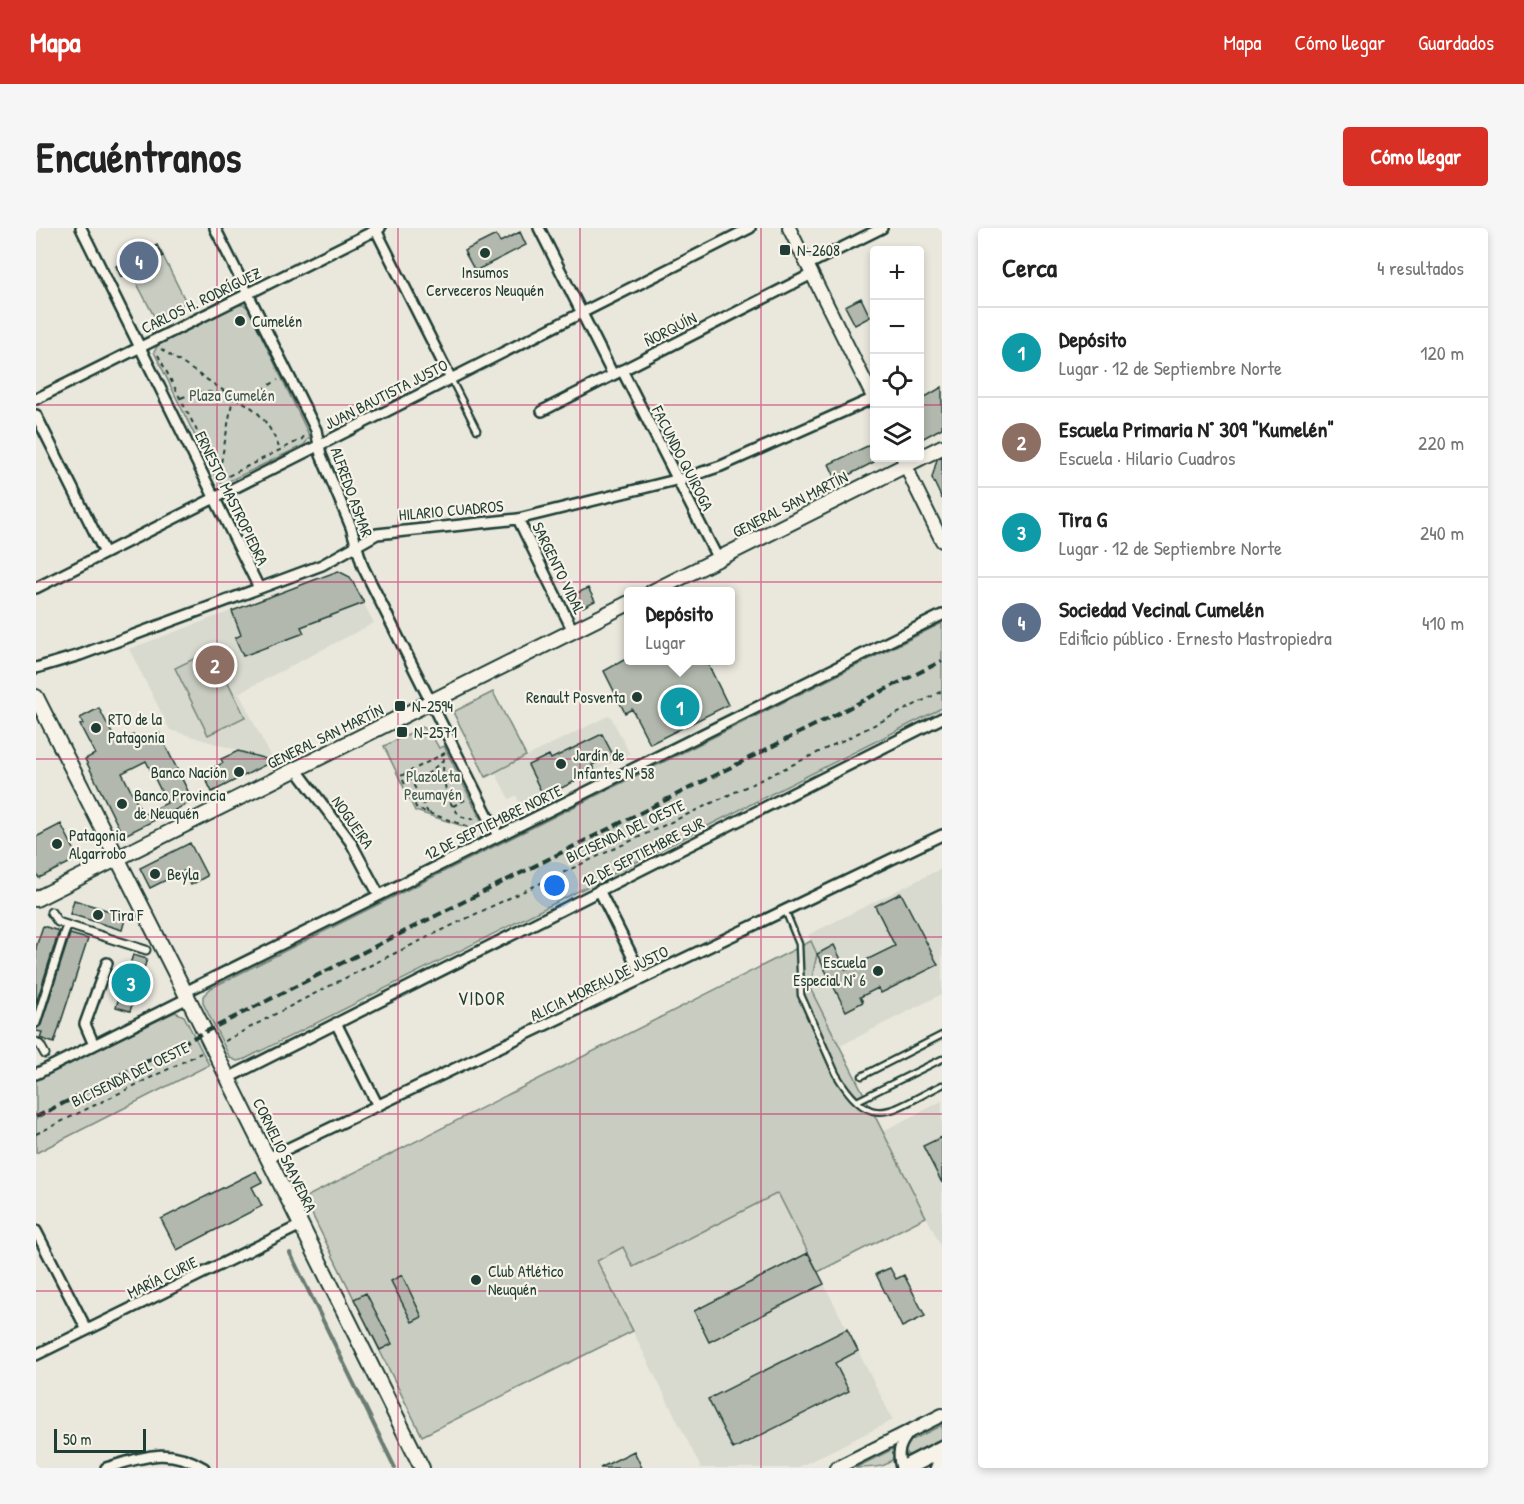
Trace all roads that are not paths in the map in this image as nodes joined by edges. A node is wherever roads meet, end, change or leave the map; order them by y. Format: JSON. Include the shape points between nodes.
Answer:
{"nodes":[{"id":1,"x":81,"y":228,"type":"edge"},
{"id":2,"x":215,"y":228,"type":"edge"},
{"id":3,"x":540,"y":228,"type":"edge"},
{"id":4,"x":750,"y":228,"type":"edge"},
{"id":5,"x":789,"y":228,"type":"edge"},
{"id":6,"x":882,"y":228,"type":"edge"},
{"id":7,"x":377,"y":229,"type":"edge"},
{"id":8,"x":809,"y":269,"type":"junction"},
{"id":9,"x":248,"y":294,"type":"junction"},
{"id":10,"x":582,"y":313,"type":"junction"},
{"id":11,"x":140,"y":347,"type":"junction"},
{"id":12,"x":622,"y":370,"type":"junction"},
{"id":13,"x":613,"y":375,"type":"junction"},
{"id":14,"x":451,"y":379,"type":"junction"},
{"id":15,"x":870,"y":390,"type":"edge"},
{"id":16,"x":36,"y":399,"type":"edge"},
{"id":17,"x":870,"y":400,"type":"edge"},
{"id":18,"x":542,"y":411,"type":"dead end"},
{"id":19,"x":36,"y":415,"type":"edge"},
{"id":20,"x":477,"y":430,"type":"dead end"},
{"id":21,"x":319,"y":445,"type":"junction"},
{"id":22,"x":942,"y":447,"type":"edge"},
{"id":23,"x":924,"y":454,"type":"edge"},
{"id":24,"x":903,"y":462,"type":"edge"},
{"id":25,"x":905,"y":462,"type":"edge"},
{"id":26,"x":678,"y":480,"type":"junction"},
{"id":27,"x":215,"y":498,"type":"junction"},
{"id":28,"x":518,"y":519,"type":"junction"},
{"id":29,"x":942,"y":541,"type":"edge"},
{"id":30,"x":356,"y":545,"type":"junction"},
{"id":31,"x":105,"y":553,"type":"junction"},
{"id":32,"x":718,"y":559,"type":"junction"},
{"id":33,"x":660,"y":587,"type":"edge"},
{"id":34,"x":36,"y":588,"type":"edge"},
{"id":35,"x":260,"y":588,"type":"junction"},
{"id":36,"x":624,"y":606,"type":"edge"},
{"id":37,"x":942,"y":615,"type":"edge"},
{"id":38,"x":573,"y":631,"type":"junction"},
{"id":39,"x":36,"y":668,"type":"edge"},
{"id":40,"x":36,"y":697,"type":"edge"},
{"id":41,"x":431,"y":702,"type":"junction"},
{"id":42,"x":942,"y":718,"type":"edge"},
{"id":43,"x":296,"y":769,"type":"junction"},
{"id":44,"x":942,"y":835,"type":"edge"},
{"id":45,"x":498,"y":836,"type":"junction"},
{"id":46,"x":118,"y":858,"type":"junction"},
{"id":47,"x":599,"y":890,"type":"junction"},
{"id":48,"x":379,"y":896,"type":"junction"},
{"id":49,"x":36,"y":899,"type":"edge"},
{"id":50,"x":785,"y":910,"type":"junction"},
{"id":51,"x":51,"y":912,"type":"dead end"},
{"id":52,"x":67,"y":925,"type":"junction"},
{"id":53,"x":146,"y":950,"type":"dead end"},
{"id":54,"x":108,"y":963,"type":"dead end"},
{"id":55,"x":643,"y":978,"type":"junction"},
{"id":56,"x":187,"y":995,"type":"junction"},
{"id":57,"x":36,"y":1023,"type":"edge"},
{"id":58,"x":336,"y":1023,"type":"junction"},
{"id":59,"x":942,"y":1035,"type":"edge"},
{"id":60,"x":36,"y":1042,"type":"edge"},
{"id":61,"x":94,"y":1045,"type":"junction"},
{"id":62,"x":45,"y":1054,"type":"dead end"},
{"id":63,"x":942,"y":1059,"type":"edge"},
{"id":64,"x":36,"y":1074,"type":"edge"},
{"id":65,"x":862,"y":1076,"type":"dead end"},
{"id":66,"x":228,"y":1078,"type":"junction"},
{"id":67,"x":942,"y":1085,"type":"edge"},
{"id":68,"x":857,"y":1101,"type":"junction"},
{"id":69,"x":378,"y":1106,"type":"junction"},
{"id":70,"x":268,"y":1158,"type":"junction"},
{"id":71,"x":301,"y":1225,"type":"junction"},
{"id":72,"x":36,"y":1231,"type":"edge"},
{"id":73,"x":87,"y":1330,"type":"junction"},
{"id":74,"x":36,"y":1355,"type":"edge"},
{"id":75,"x":942,"y":1415,"type":"edge"},
{"id":76,"x":910,"y":1431,"type":"junction"},
{"id":77,"x":942,"y":1449,"type":"edge"},
{"id":78,"x":106,"y":1468,"type":"edge"},
{"id":79,"x":204,"y":1468,"type":"edge"},
{"id":80,"x":422,"y":1468,"type":"edge"},
{"id":81,"x":836,"y":1468,"type":"edge"},
{"id":82,"x":903,"y":1468,"type":"edge"}],
"edges":[{"from":1,"to":11,"type":"street","name":"ERNESTO MASTROPIEDRA"},
{"from":2,"to":9,"type":"street","name":"ALFREDO ASMAR"},
{"from":3,"to":10,"type":"street"},
{"from":4,"to":10,"type":"street","name":"JUAN BAUTISTA JUSTO"},
{"from":5,"to":8,"type":"street"},
{"from":6,"to":8,"type":"street"},
{"from":7,"to":9,"type":"street","name":"CARLOS H. RODRÍGUEZ"},
{"from":7,"to":14,"type":"street"},
{"from":8,"to":12,"type":"street","name":"ÑORQUÍN"},
{"from":8,"to":15,"type":"street"},
{"from":9,"to":11,"type":"street","name":"CARLOS H. RODRÍGUEZ"},
{"from":9,"to":21,"type":"street","name":"ALFREDO ASMAR","via":[[316,430]]},
{"from":10,"to":13,"type":"street"},
{"from":10,"to":14,"type":"street","name":"JUAN BAUTISTA JUSTO"},
{"from":11,"to":16,"type":"street","name":"CARLOS H. RODRÍGUEZ"},
{"from":11,"to":27,"type":"street","name":"ERNESTO MASTROPIEDRA"},
{"from":12,"to":13,"type":"street","name":"ÑORQUÍN"},
{"from":12,"to":26,"type":"street","name":"FACUNDO QUIROGA"},
{"from":13,"to":18,"type":"street","name":"ÑORQUÍN"},
{"from":14,"to":20,"type":"lane"},
{"from":14,"to":21,"type":"street","name":"JUAN BAUTISTA JUSTO"},
{"from":17,"to":26,"type":"street","name":"HILARIO CUADROS","via":[[721,466]]},
{"from":19,"to":31,"type":"street"},
{"from":21,"to":27,"type":"street","name":"JUAN BAUTISTA JUSTO"},
{"from":21,"to":30,"type":"street","name":"ALFREDO ASMAR"},
{"from":22,"to":23,"type":"main road","name":"GENERAL SAN MARTÍN"},
{"from":24,"to":32,"type":"main road","name":"GENERAL SAN MARTÍN"},
{"from":25,"to":29,"type":"street"},
{"from":26,"to":28,"type":"street","name":"HILARIO CUADROS"},
{"from":26,"to":32,"type":"street","name":"FACUNDO QUIROGA"},
{"from":27,"to":31,"type":"street","name":"JUAN BAUTISTA JUSTO"},
{"from":27,"to":35,"type":"street","name":"ERNESTO MASTROPIEDRA"},
{"from":28,"to":30,"type":"street","name":"HILARIO CUADROS","via":[[385,532]]},
{"from":28,"to":38,"type":"street","name":"SARGENTO VIDAL"},
{"from":30,"to":35,"type":"street","name":"HILARIO CUADROS","via":[[331,561]]},
{"from":30,"to":41,"type":"street","name":"ALFREDO ASMAR","via":[[363,567]]},
{"from":31,"to":34,"type":"street","name":"JUAN BAUTISTA JUSTO"},
{"from":32,"to":33,"type":"main road","name":"GENERAL SAN MARTÍN"},
{"from":35,"to":39,"type":"street","name":"HILARIO CUADROS","via":[[80,656]]},
{"from":36,"to":38,"type":"main road","name":"GENERAL SAN MARTÍN"},
{"from":37,"to":45,"type":"street","name":"12 DE SEPTIEMBRE NORTE"},
{"from":38,"to":41,"type":"main road","name":"GENERAL SAN MARTÍN"},
{"from":40,"to":46,"type":"main road","name":"CORNELIO SAAVEDRA"},
{"from":41,"to":43,"type":"main road","name":"GENERAL SAN MARTÍN"},
{"from":41,"to":45,"type":"street","name":"ALFREDO ASMAR"},
{"from":42,"to":47,"type":"street","name":"12 DE SEPTIEMBRE SUR"},
{"from":43,"to":46,"type":"main road","name":"GENERAL SAN MARTÍN"},
{"from":43,"to":48,"type":"street","name":"NOGUEIRA","via":[[350,841]]},
{"from":44,"to":50,"type":"street","name":"ALICIA MOREAU DE JUSTO"},
{"from":45,"to":48,"type":"street","name":"12 DE SEPTIEMBRE NORTE"},
{"from":46,"to":49,"type":"main road","name":"GENERAL SAN MARTÍN"},
{"from":46,"to":56,"type":"main road","name":"CORNELIO SAAVEDRA"},
{"from":47,"to":55,"type":"street"},
{"from":47,"to":58,"type":"street","name":"12 DE SEPTIEMBRE SUR"},
{"from":48,"to":56,"type":"street","name":"12 DE SEPTIEMBRE NORTE"},
{"from":50,"to":55,"type":"street","name":"ALICIA MOREAU DE JUSTO"},
{"from":50,"to":68,"type":"lane","via":[[799,945],[801,995],[836,1074]]},
{"from":51,"to":52,"type":"street","via":[[58,922]]},
{"from":52,"to":53,"type":"street"},
{"from":52,"to":57,"type":"street"},
{"from":54,"to":61,"type":"street","via":[[85,1024]]},
{"from":55,"to":69,"type":"street","name":"ALICIA MOREAU DE JUSTO"},
{"from":56,"to":61,"type":"street","name":"12 DE SEPTIEMBRE NORTE"},
{"from":56,"to":66,"type":"main road","name":"CORNELIO SAAVEDRA"},
{"from":58,"to":66,"type":"street","name":"12 DE SEPTIEMBRE SUR"},
{"from":58,"to":69,"type":"street"},
{"from":59,"to":65,"type":"lane"},
{"from":60,"to":62,"type":"street"},
{"from":61,"to":64,"type":"street","name":"12 DE SEPTIEMBRE NORTE"},
{"from":63,"to":68,"type":"lane"},
{"from":66,"to":70,"type":"main road","name":"CORNELIO SAAVEDRA"},
{"from":67,"to":68,"type":"lane","via":[[887,1112],[873,1113]]},
{"from":69,"to":70,"type":"street","name":"ALICIA MOREAU DE JUSTO"},
{"from":70,"to":71,"type":"main road","name":"CORNELIO SAAVEDRA"},
{"from":71,"to":73,"type":"street","name":"MARÍA CURIE"},
{"from":71,"to":80,"type":"main road","name":"CORNELIO SAAVEDRA"},
{"from":72,"to":73,"type":"street"},
{"from":73,"to":74,"type":"street","name":"MARÍA CURIE"},
{"from":75,"to":76,"type":"street"},
{"from":76,"to":81,"type":"street"},
{"from":76,"to":82,"type":"street","via":[[899,1448]]},
{"from":77,"to":82,"type":"highway"},
{"from":78,"to":79,"type":"street","via":[[165,1454],[183,1457]]}]}
